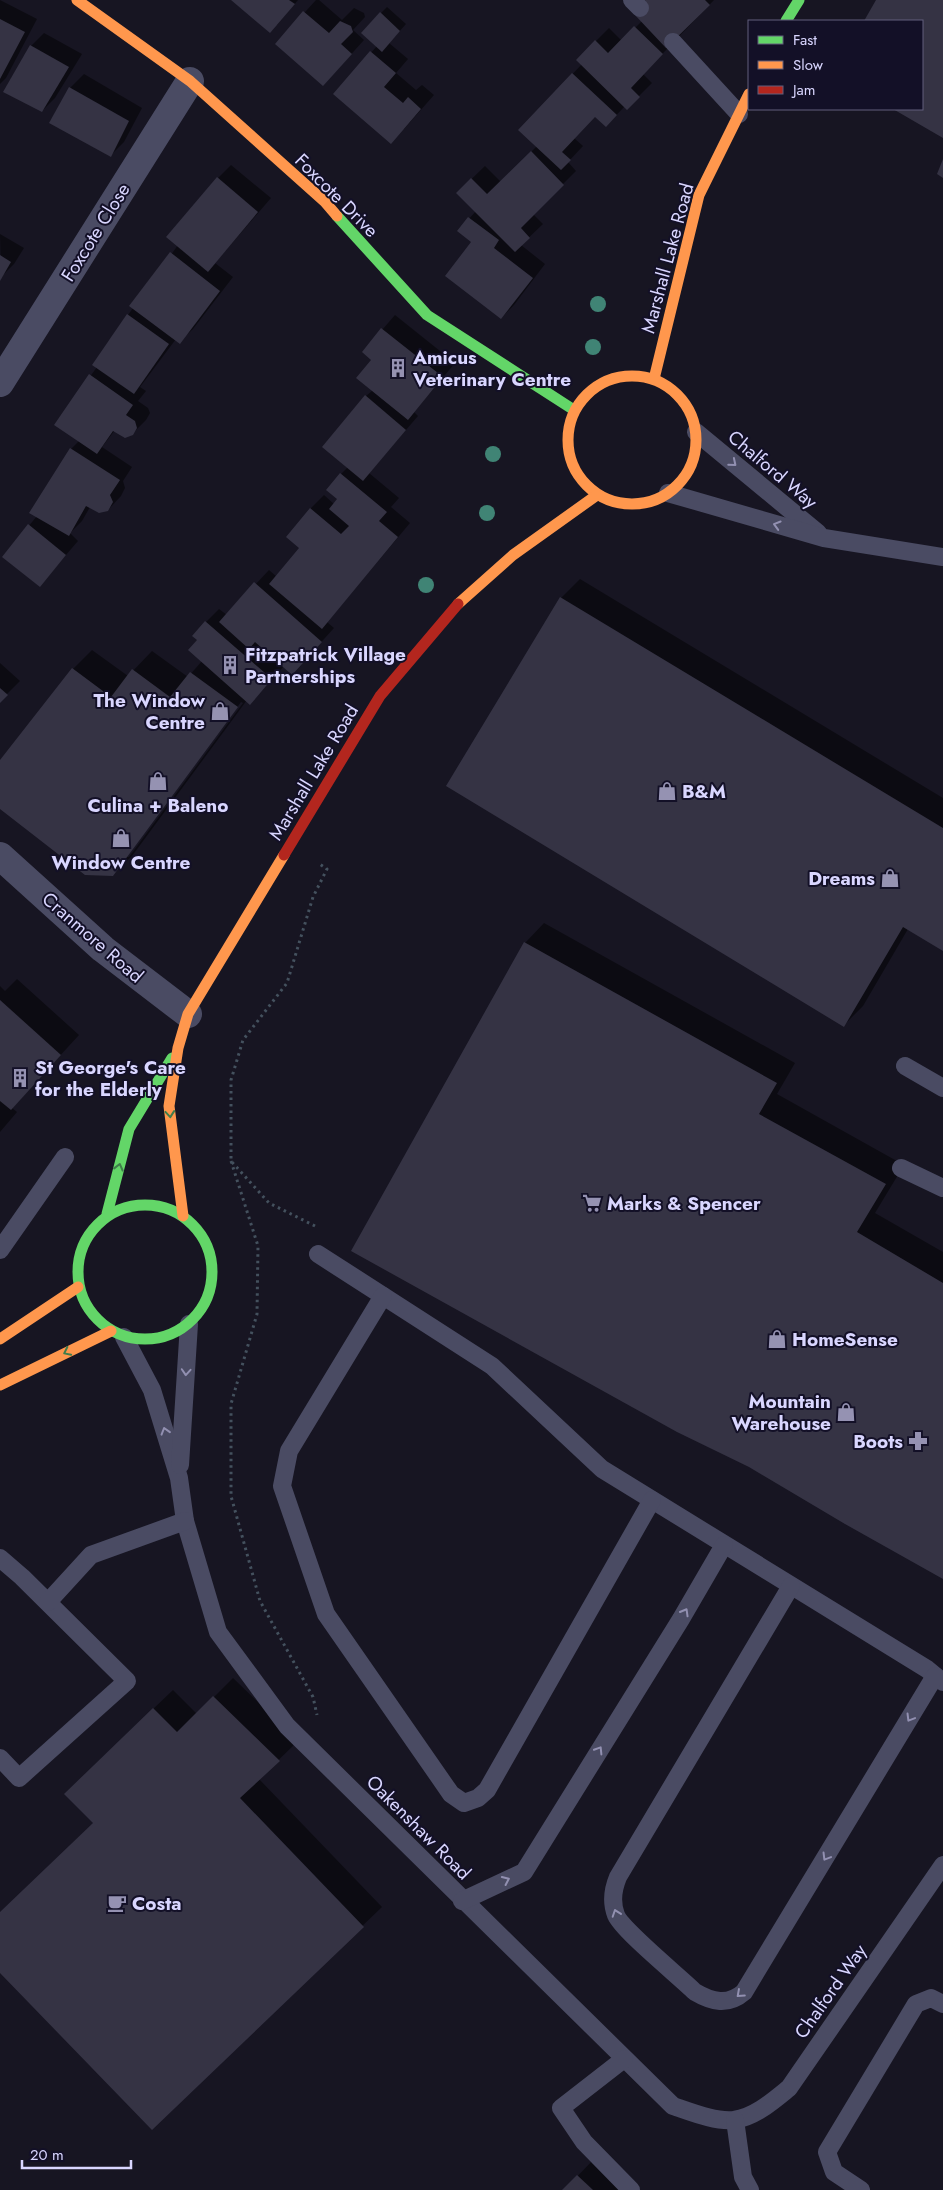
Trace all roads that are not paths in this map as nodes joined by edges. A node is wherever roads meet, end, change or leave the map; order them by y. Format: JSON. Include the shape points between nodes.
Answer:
{"nodes":[{"id":1,"x":77,"y":0,"type":"edge"},
{"id":2,"x":799,"y":0,"type":"edge"},
{"id":3,"x":787,"y":20,"type":"edge"},
{"id":4,"x":673,"y":42,"type":"dead end"},
{"id":5,"x":190,"y":81,"type":"junction"},
{"id":6,"x":748,"y":96,"type":"edge"},
{"id":7,"x":739,"y":114,"type":"junction"},
{"id":8,"x":654,"y":379,"type":"junction"},
{"id":9,"x":0,"y":384,"type":"edge"},
{"id":10,"x":574,"y":410,"type":"junction"},
{"id":11,"x":696,"y":432,"type":"junction"},
{"id":12,"x":668,"y":493,"type":"junction"},
{"id":13,"x":597,"y":495,"type":"junction"},
{"id":14,"x":824,"y":538,"type":"junction"},
{"id":15,"x":943,"y":557,"type":"edge"},
{"id":16,"x":0,"y":856,"type":"edge"},
{"id":17,"x":188,"y":1014,"type":"junction"},
{"id":18,"x":178,"y":1048,"type":"junction"},
{"id":19,"x":904,"y":1066,"type":"dead end"},
{"id":20,"x":943,"y":1088,"type":"edge"},
{"id":21,"x":65,"y":1157,"type":"dead end"},
{"id":22,"x":901,"y":1168,"type":"dead end"},
{"id":23,"x":943,"y":1188,"type":"edge"},
{"id":24,"x":108,"y":1214,"type":"junction"},
{"id":25,"x":183,"y":1216,"type":"junction"},
{"id":26,"x":0,"y":1250,"type":"edge"},
{"id":27,"x":318,"y":1254,"type":"dead end"},
{"id":28,"x":78,"y":1287,"type":"junction"},
{"id":29,"x":383,"y":1296,"type":"junction"},
{"id":30,"x":189,"y":1324,"type":"junction"},
{"id":31,"x":117,"y":1334,"type":"junction"},
{"id":32,"x":0,"y":1339,"type":"edge"},
{"id":33,"x":0,"y":1385,"type":"edge"},
{"id":34,"x":179,"y":1478,"type":"junction"},
{"id":35,"x":652,"y":1500,"type":"junction"},
{"id":36,"x":185,"y":1521,"type":"junction"},
{"id":37,"x":724,"y":1545,"type":"junction"},
{"id":38,"x":0,"y":1558,"type":"edge"},
{"id":39,"x":791,"y":1586,"type":"junction"},
{"id":40,"x":48,"y":1602,"type":"junction"},
{"id":41,"x":939,"y":1679,"type":"edge"},
{"id":42,"x":0,"y":1758,"type":"edge"},
{"id":43,"x":943,"y":1865,"type":"edge"},
{"id":44,"x":462,"y":1901,"type":"junction"},
{"id":45,"x":943,"y":2004,"type":"edge"},
{"id":46,"x":624,"y":2059,"type":"junction"},
{"id":47,"x":735,"y":2120,"type":"junction"},
{"id":48,"x":631,"y":2190,"type":"edge"},
{"id":49,"x":750,"y":2190,"type":"edge"},
{"id":50,"x":861,"y":2190,"type":"edge"}],
"edges":[{"from":1,"to":5,"type":"main road","name":"Foxcote Drive"},
{"from":2,"to":3,"type":"main road"},
{"from":4,"to":7,"type":"lane"},
{"from":5,"to":9,"type":"street","name":"Foxcote Close"},
{"from":5,"to":10,"type":"main road","name":"Foxcote Drive","via":[[325,202],[427,315]]},
{"from":6,"to":7,"type":"main road","name":"Marshall Lake Road"},
{"from":7,"to":8,"type":"main road","name":"Marshall Lake Road","via":[[699,195]]},
{"from":8,"to":10,"type":"main road","via":[[617,377],[585,395]]},
{"from":8,"to":11,"type":"main road","via":[[682,400],[691,414]]},
{"from":10,"to":13,"type":"main road","via":[[568,433],[569,457],[580,478]]},
{"from":11,"to":12,"type":"main road","via":[[696,450],[691,466]]},
{"from":11,"to":14,"type":"lane","name":"Chalford Way","one_way":true},
{"from":12,"to":13,"type":"main road","via":[[645,503],[633,504],[620,504]]},
{"from":14,"to":12,"type":"lane","name":"Chalford Way","one_way":true},
{"from":13,"to":17,"type":"main road","name":"Marshall Lake Road","via":[[513,555],[449,612],[380,696]]},
{"from":14,"to":15,"type":"lane","name":"Chalford Way"},
{"from":16,"to":17,"type":"street","name":"Cranmore Road","via":[[103,949]]},
{"from":17,"to":18,"type":"main road","name":"Marshall Lake Road"},
{"from":24,"to":18,"type":"main road","name":"Marshall Lake Road","one_way":true,"via":[[129,1129]]},
{"from":18,"to":25,"type":"main road","name":"Marshall Lake Road","one_way":true,"via":[[169,1106]]},
{"from":19,"to":20,"type":"lane"},
{"from":21,"to":26,"type":"lane"},
{"from":22,"to":23,"type":"lane"},
{"from":24,"to":25,"type":"main road","via":[[145,1204]]},
{"from":24,"to":28,"type":"main road","via":[[84,1242],[77,1260]]},
{"from":25,"to":30,"type":"main road","via":[[201,1233],[211,1256],[212,1282],[204,1305]]},
{"from":27,"to":29,"type":"lane"},
{"from":28,"to":31,"type":"main road","via":[[90,1312]]},
{"from":28,"to":32,"type":"main road"},
{"from":29,"to":35,"type":"lane","via":[[492,1366],[602,1469]]},
{"from":29,"to":35,"type":"lane","via":[[289,1451],[282,1486],[326,1614],[451,1794],[464,1803],[478,1798],[487,1790]]},
{"from":30,"to":31,"type":"main road","via":[[151,1340]]},
{"from":30,"to":34,"type":"lane","name":"Oakenshaw Road","one_way":true},
{"from":31,"to":33,"type":"main road","one_way":true},
{"from":34,"to":31,"type":"lane","name":"Oakenshaw Road","one_way":true,"via":[[152,1390]]},
{"from":34,"to":36,"type":"lane","name":"Oakenshaw Road"},
{"from":35,"to":37,"type":"lane"},
{"from":36,"to":40,"type":"lane","via":[[91,1555]]},
{"from":36,"to":44,"type":"lane","name":"Oakenshaw Road","via":[[218,1632],[287,1726]]},
{"from":37,"to":39,"type":"lane"},
{"from":44,"to":37,"type":"lane","one_way":true,"via":[[524,1872]]},
{"from":38,"to":40,"type":"lane"},
{"from":39,"to":41,"type":"lane"},
{"from":41,"to":39,"type":"lane","one_way":true,"via":[[744,1992],[737,1998],[718,2002],[706,1999],[620,1922],[613,1904],[613,1890]]},
{"from":40,"to":42,"type":"lane","via":[[127,1681],[19,1778]]},
{"from":43,"to":47,"type":"lane","name":"Chalford Way","via":[[789,2088],[765,2108]]},
{"from":44,"to":46,"type":"lane","name":"Oakenshaw Road"},
{"from":45,"to":50,"type":"lane","via":[[931,1998],[916,2004],[827,2152],[834,2172]]},
{"from":46,"to":47,"type":"lane","name":"Oakenshaw Road","via":[[673,2106],[710,2117]]},
{"from":46,"to":48,"type":"lane","via":[[561,2108],[584,2142]]},
{"from":47,"to":49,"type":"lane","via":[[743,2177]]}]}
